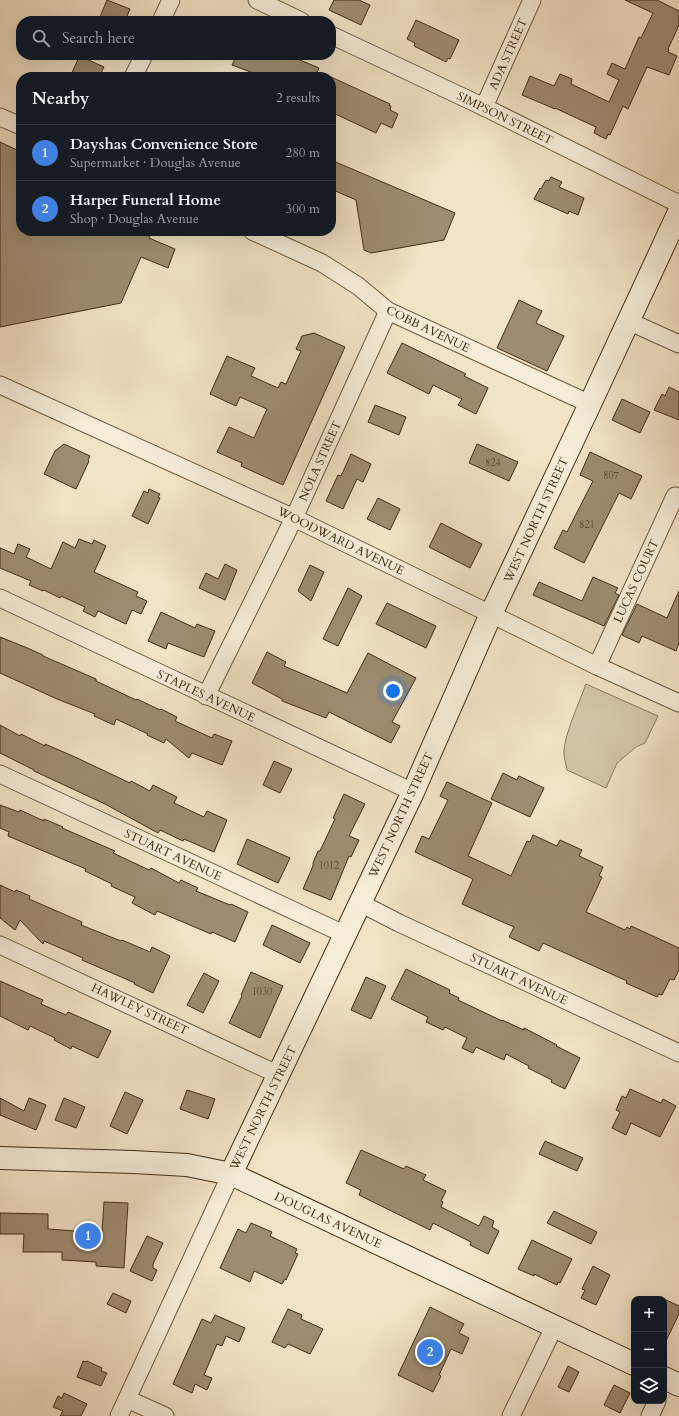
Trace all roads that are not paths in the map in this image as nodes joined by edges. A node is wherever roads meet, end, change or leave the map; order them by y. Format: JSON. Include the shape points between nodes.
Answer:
{"nodes":[{"id":1,"x":171,"y":0,"type":"edge"},
{"id":2,"x":257,"y":0,"type":"edge"},
{"id":3,"x":532,"y":0,"type":"edge"},
{"id":4,"x":163,"y":16,"type":"edge"},
{"id":5,"x":291,"y":16,"type":"edge"},
{"id":6,"x":336,"y":37,"type":"edge"},
{"id":7,"x":142,"y":60,"type":"edge"},
{"id":8,"x":136,"y":72,"type":"edge"},
{"id":9,"x":484,"y":108,"type":"junction"},
{"id":10,"x":0,"y":117,"type":"edge"},
{"id":11,"x":16,"y":124,"type":"edge"},
{"id":12,"x":679,"y":204,"type":"edge"},
{"id":13,"x":679,"y":212,"type":"edge"},
{"id":14,"x":263,"y":236,"type":"edge"},
{"id":15,"x":388,"y":311,"type":"junction"},
{"id":16,"x":628,"y":321,"type":"junction"},
{"id":17,"x":679,"y":344,"type":"edge"},
{"id":18,"x":0,"y":385,"type":"edge"},
{"id":19,"x":590,"y":404,"type":"junction"},
{"id":20,"x":677,"y":497,"type":"edge"},
{"id":21,"x":294,"y":518,"type":"junction"},
{"id":22,"x":0,"y":598,"type":"edge"},
{"id":23,"x":491,"y":614,"type":"junction"},
{"id":24,"x":597,"y":666,"type":"junction"},
{"id":25,"x":206,"y":696,"type":"junction"},
{"id":26,"x":679,"y":703,"type":"edge"},
{"id":27,"x":0,"y":774,"type":"edge"},
{"id":28,"x":413,"y":792,"type":"junction"},
{"id":29,"x":360,"y":903,"type":"junction"},
{"id":30,"x":346,"y":935,"type":"junction"},
{"id":31,"x":0,"y":944,"type":"edge"},
{"id":32,"x":679,"y":1054,"type":"edge"},
{"id":33,"x":279,"y":1075,"type":"junction"},
{"id":34,"x":0,"y":1158,"type":"edge"},
{"id":35,"x":231,"y":1174,"type":"junction"},
{"id":36,"x":554,"y":1326,"type":"junction"},
{"id":37,"x":631,"y":1363,"type":"edge"},
{"id":38,"x":127,"y":1399,"type":"junction"},
{"id":39,"x":656,"y":1404,"type":"edge"},
{"id":40,"x":119,"y":1416,"type":"edge"},
{"id":41,"x":165,"y":1416,"type":"edge"},
{"id":42,"x":511,"y":1416,"type":"edge"},
{"id":43,"x":650,"y":1416,"type":"edge"}],
"edges":[{"from":1,"to":4,"type":"street"},
{"from":2,"to":5,"type":"street"},
{"from":3,"to":9,"type":"street","name":"ADA STREET"},
{"from":6,"to":9,"type":"street","name":"SIMPSON STREET"},
{"from":7,"to":8,"type":"street"},
{"from":9,"to":12,"type":"street","name":"SIMPSON STREET"},
{"from":10,"to":11,"type":"street"},
{"from":13,"to":16,"type":"street","name":"WEST NORTH STREET"},
{"from":14,"to":15,"type":"street","name":"COBB AVENUE","via":[[322,263],[358,286]]},
{"from":15,"to":19,"type":"street","name":"COBB AVENUE"},
{"from":15,"to":21,"type":"street","name":"NOLA STREET"},
{"from":16,"to":17,"type":"street"},
{"from":16,"to":19,"type":"street","name":"WEST NORTH STREET"},
{"from":18,"to":21,"type":"street","name":"WOODWARD AVENUE"},
{"from":19,"to":23,"type":"street","name":"WEST NORTH STREET"},
{"from":20,"to":24,"type":"street","name":"LUCAS COURT"},
{"from":21,"to":23,"type":"street","name":"WOODWARD AVENUE"},
{"from":21,"to":25,"type":"street","name":"NOLA STREET"},
{"from":22,"to":25,"type":"street","name":"STAPLES AVENUE"},
{"from":23,"to":24,"type":"street","name":"WOODWARD AVENUE"},
{"from":23,"to":28,"type":"street","name":"WEST NORTH STREET"},
{"from":24,"to":26,"type":"street","name":"WOODWARD AVENUE"},
{"from":25,"to":28,"type":"street","name":"STAPLES AVENUE"},
{"from":27,"to":30,"type":"street","name":"STUART AVENUE"},
{"from":28,"to":29,"type":"street","name":"WEST NORTH STREET"},
{"from":29,"to":30,"type":"street","name":"WEST NORTH STREET"},
{"from":29,"to":32,"type":"street","name":"STUART AVENUE"},
{"from":30,"to":33,"type":"street","name":"WEST NORTH STREET"},
{"from":31,"to":33,"type":"street","name":"HAWLEY STREET"},
{"from":33,"to":35,"type":"street","name":"WEST NORTH STREET"},
{"from":34,"to":35,"type":"street","name":"DOUGLAS AVENUE","via":[[187,1165]]},
{"from":35,"to":36,"type":"street","name":"DOUGLAS AVENUE"},
{"from":35,"to":38,"type":"street","name":"WEST NORTH STREET"},
{"from":36,"to":37,"type":"street","name":"DOUGLAS AVENUE"},
{"from":36,"to":42,"type":"street"},
{"from":38,"to":40,"type":"street","name":"WEST NORTH STREET"},
{"from":38,"to":41,"type":"street"},
{"from":39,"to":43,"type":"street"}]}
